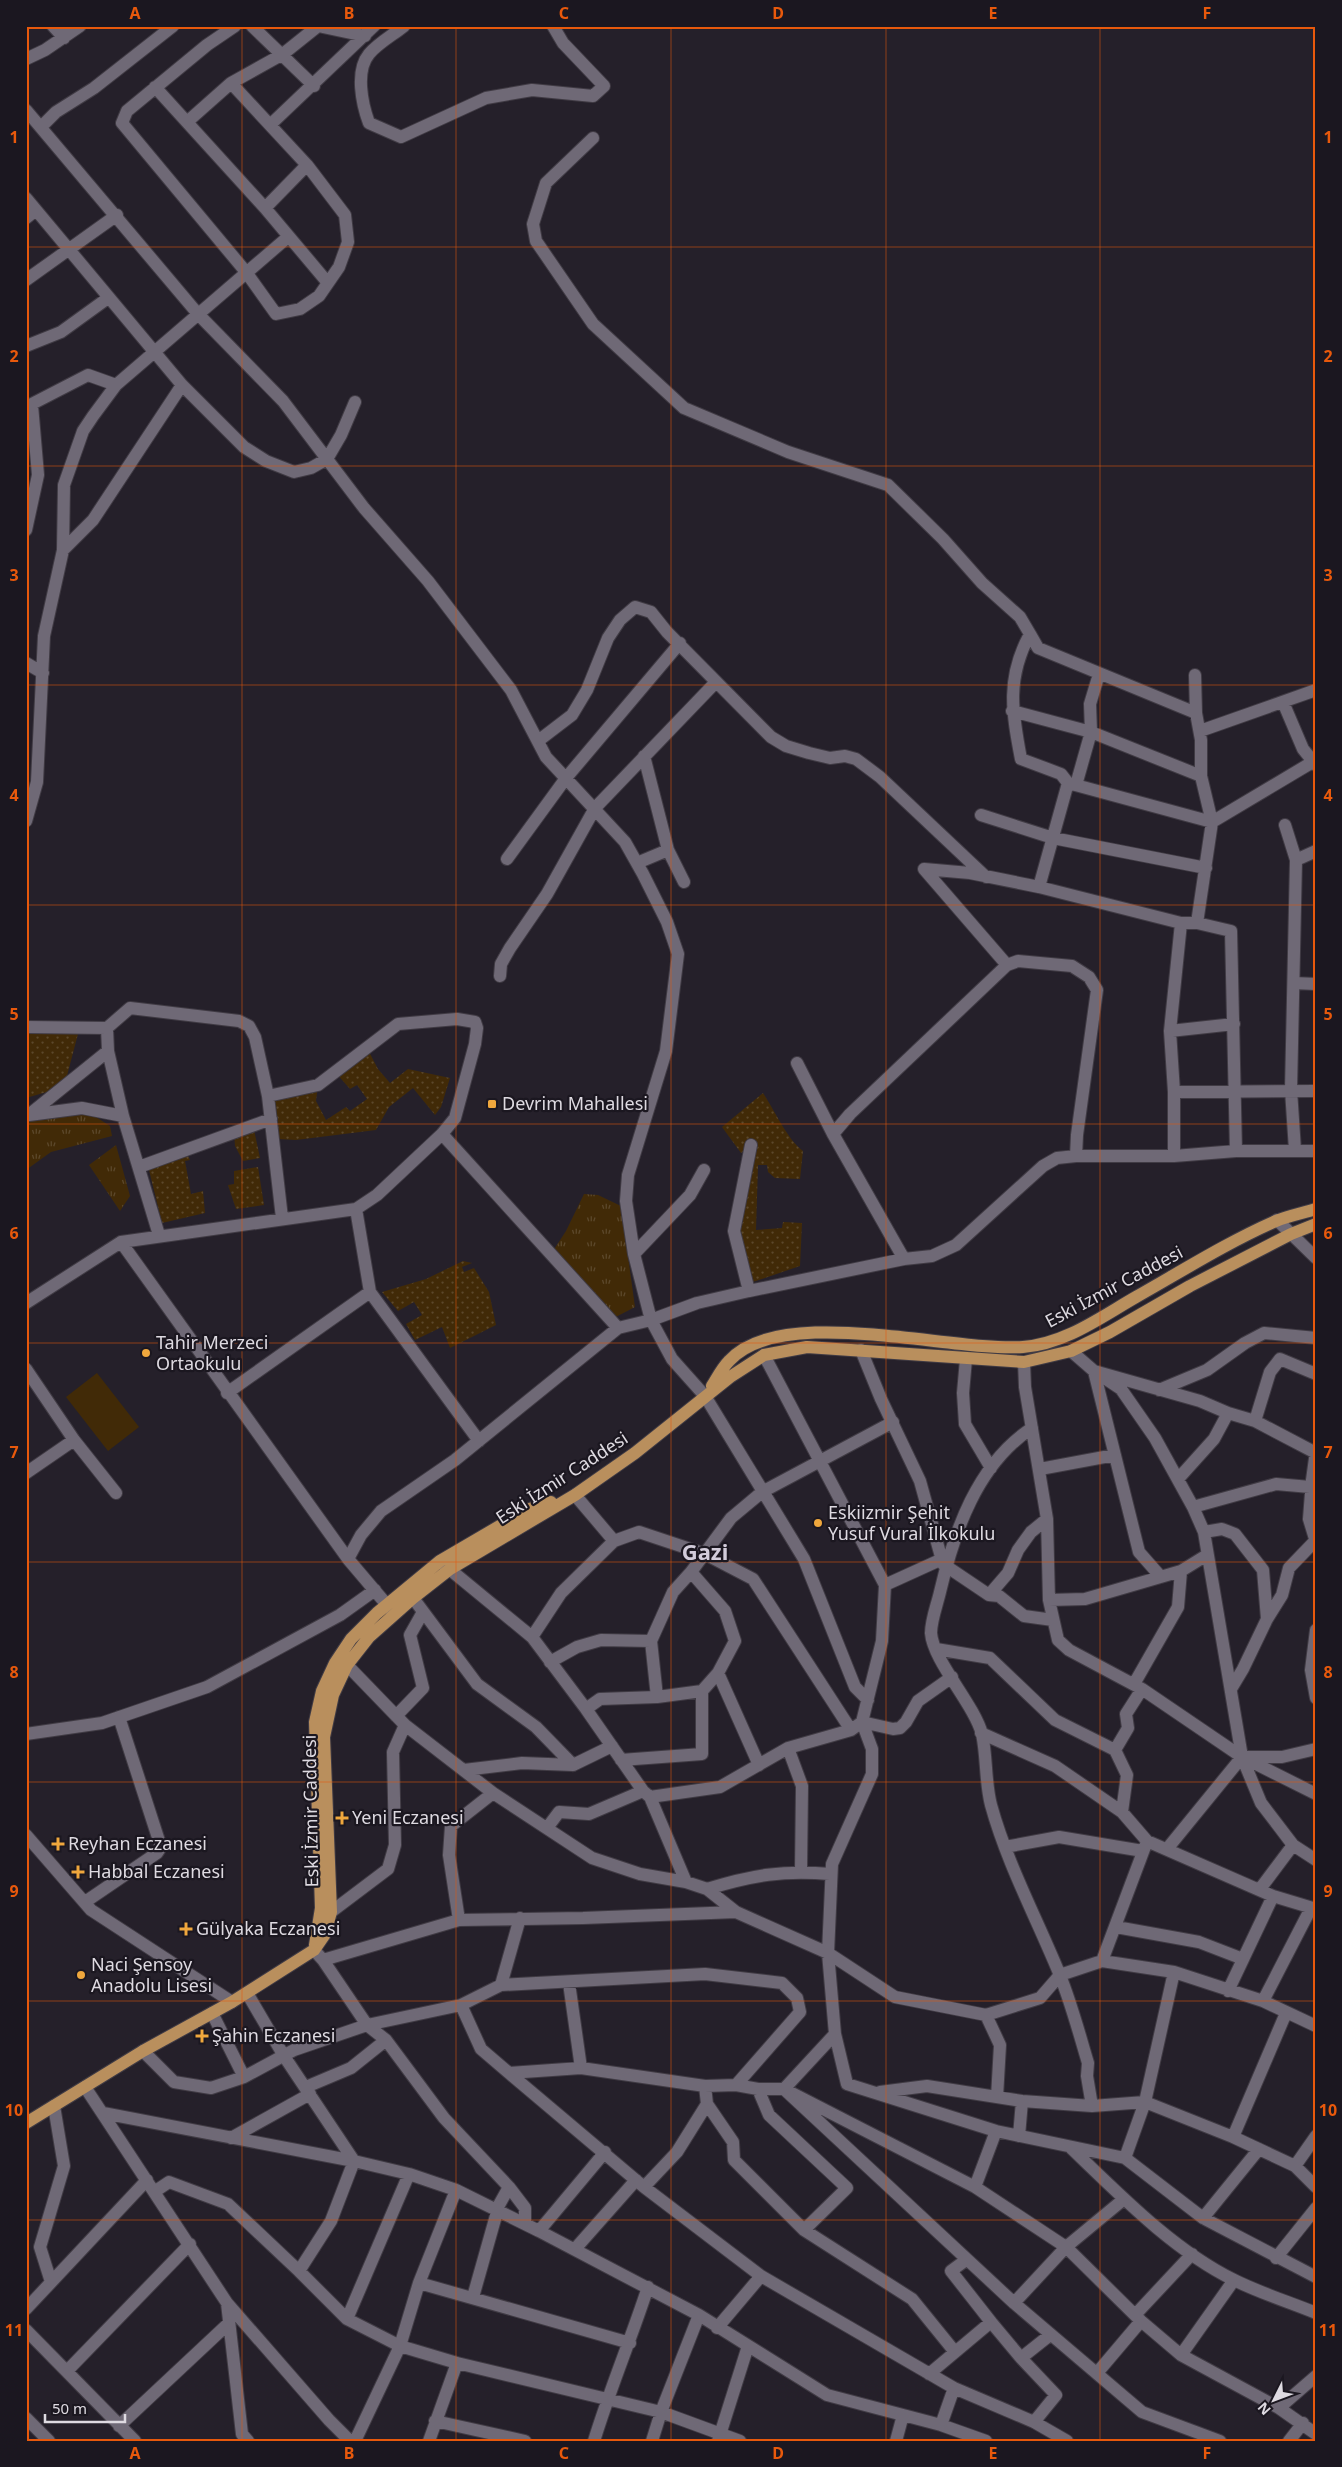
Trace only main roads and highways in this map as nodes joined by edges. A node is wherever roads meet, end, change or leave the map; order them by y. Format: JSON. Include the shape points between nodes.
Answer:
{"nodes":[{"id":1,"x":1316,"y":1209,"type":"edge"},
{"id":2,"x":1316,"y":1224,"type":"edge"},
{"id":3,"x":705,"y":1396,"type":"junction"},
{"id":4,"x":445,"y":1565,"type":"junction"},
{"id":5,"x":391,"y":1609,"type":"junction"},
{"id":6,"x":314,"y":1950,"type":"junction"},
{"id":7,"x":26,"y":2123,"type":"edge"}],
"edges":[{"from":1,"to":3,"type":"main road","name":"Eski İzmir Caddesi","via":[[1277,1220],[1050,1343],[989,1348],[858,1334],[811,1331],[784,1334],[755,1343],[729,1360]]},
{"from":2,"to":3,"type":"main road","name":"Eski İzmir Caddesi","via":[[1290,1234],[1071,1351],[1024,1362],[807,1347],[764,1355]]},
{"from":3,"to":4,"type":"main road","name":"Eski İzmir Caddesi","via":[[575,1495]]},
{"from":4,"to":5,"type":"main road"},
{"from":4,"to":5,"type":"main road","name":"Eski İzmir Caddesi","via":[[412,1598]]},
{"from":5,"to":6,"type":"main road","name":"Eski İzmir Caddesi","via":[[347,1666],[334,1695],[324,1738],[331,1912],[325,1934]]},
{"from":5,"to":6,"type":"main road","via":[[351,1639],[335,1662],[322,1691],[315,1722],[321,1908]]},
{"from":6,"to":7,"type":"main road","name":"Eski İzmir Caddesi"}]}
